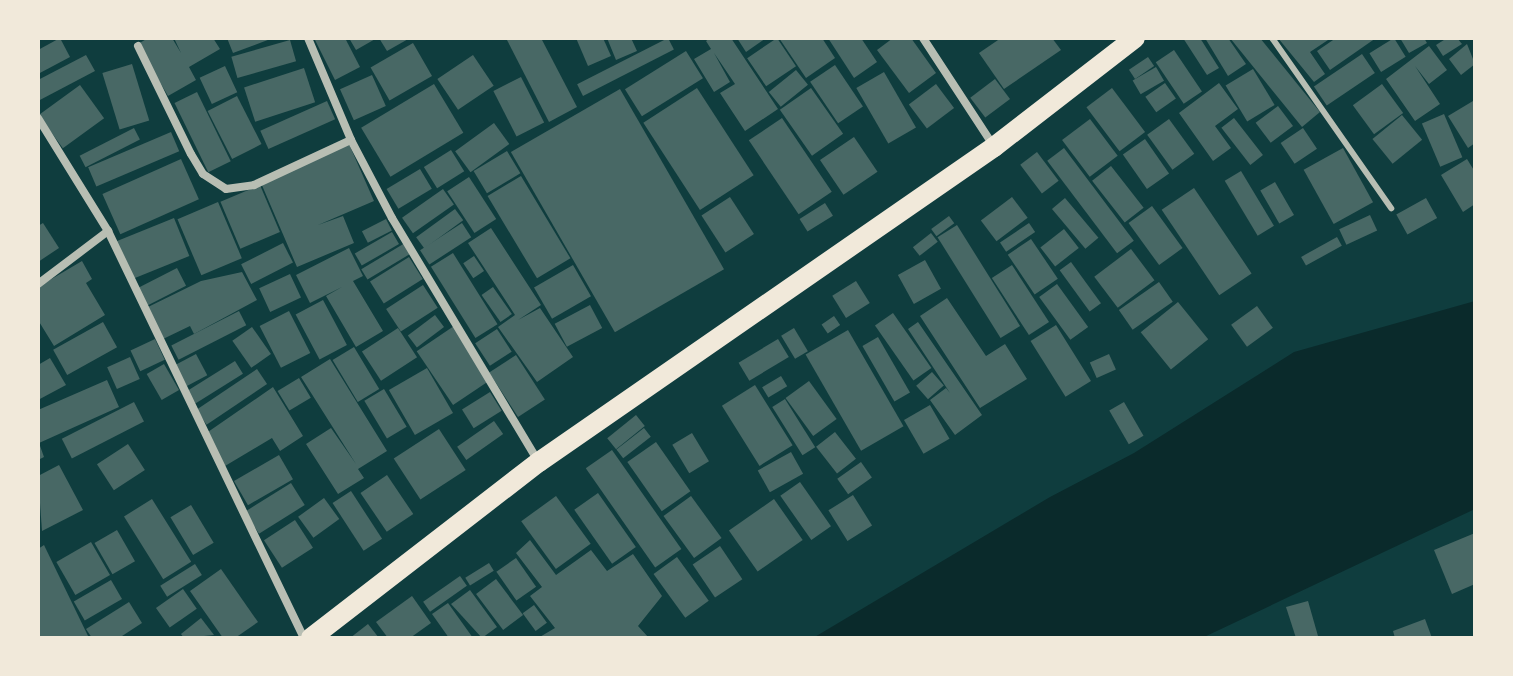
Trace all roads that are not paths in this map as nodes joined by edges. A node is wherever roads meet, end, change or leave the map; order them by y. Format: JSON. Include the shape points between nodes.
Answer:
{"nodes":[{"id":1,"x":308,"y":38,"type":"edge"},
{"id":2,"x":923,"y":38,"type":"edge"},
{"id":3,"x":1135,"y":38,"type":"edge"},
{"id":4,"x":1272,"y":38,"type":"edge"},
{"id":5,"x":138,"y":46,"type":"dead end"},
{"id":6,"x":38,"y":118,"type":"edge"},
{"id":7,"x":351,"y":140,"type":"junction"},
{"id":8,"x":994,"y":147,"type":"junction"},
{"id":9,"x":1391,"y":208,"type":"dead end"},
{"id":10,"x":108,"y":231,"type":"junction"},
{"id":11,"x":38,"y":284,"type":"edge"},
{"id":12,"x":539,"y":462,"type":"junction"},
{"id":13,"x":304,"y":638,"type":"edge"},
{"id":14,"x":311,"y":638,"type":"edge"}],
"edges":[{"from":1,"to":7,"type":"street"},
{"from":2,"to":8,"type":"street"},
{"from":3,"to":8,"type":"main road"},
{"from":4,"to":9,"type":"lane"},
{"from":5,"to":7,"type":"street","via":[[203,174],[226,189],[254,185]]},
{"from":6,"to":10,"type":"street"},
{"from":7,"to":12,"type":"street"},
{"from":8,"to":12,"type":"main road"},
{"from":10,"to":11,"type":"street"},
{"from":10,"to":13,"type":"street"},
{"from":12,"to":14,"type":"main road"}]}
